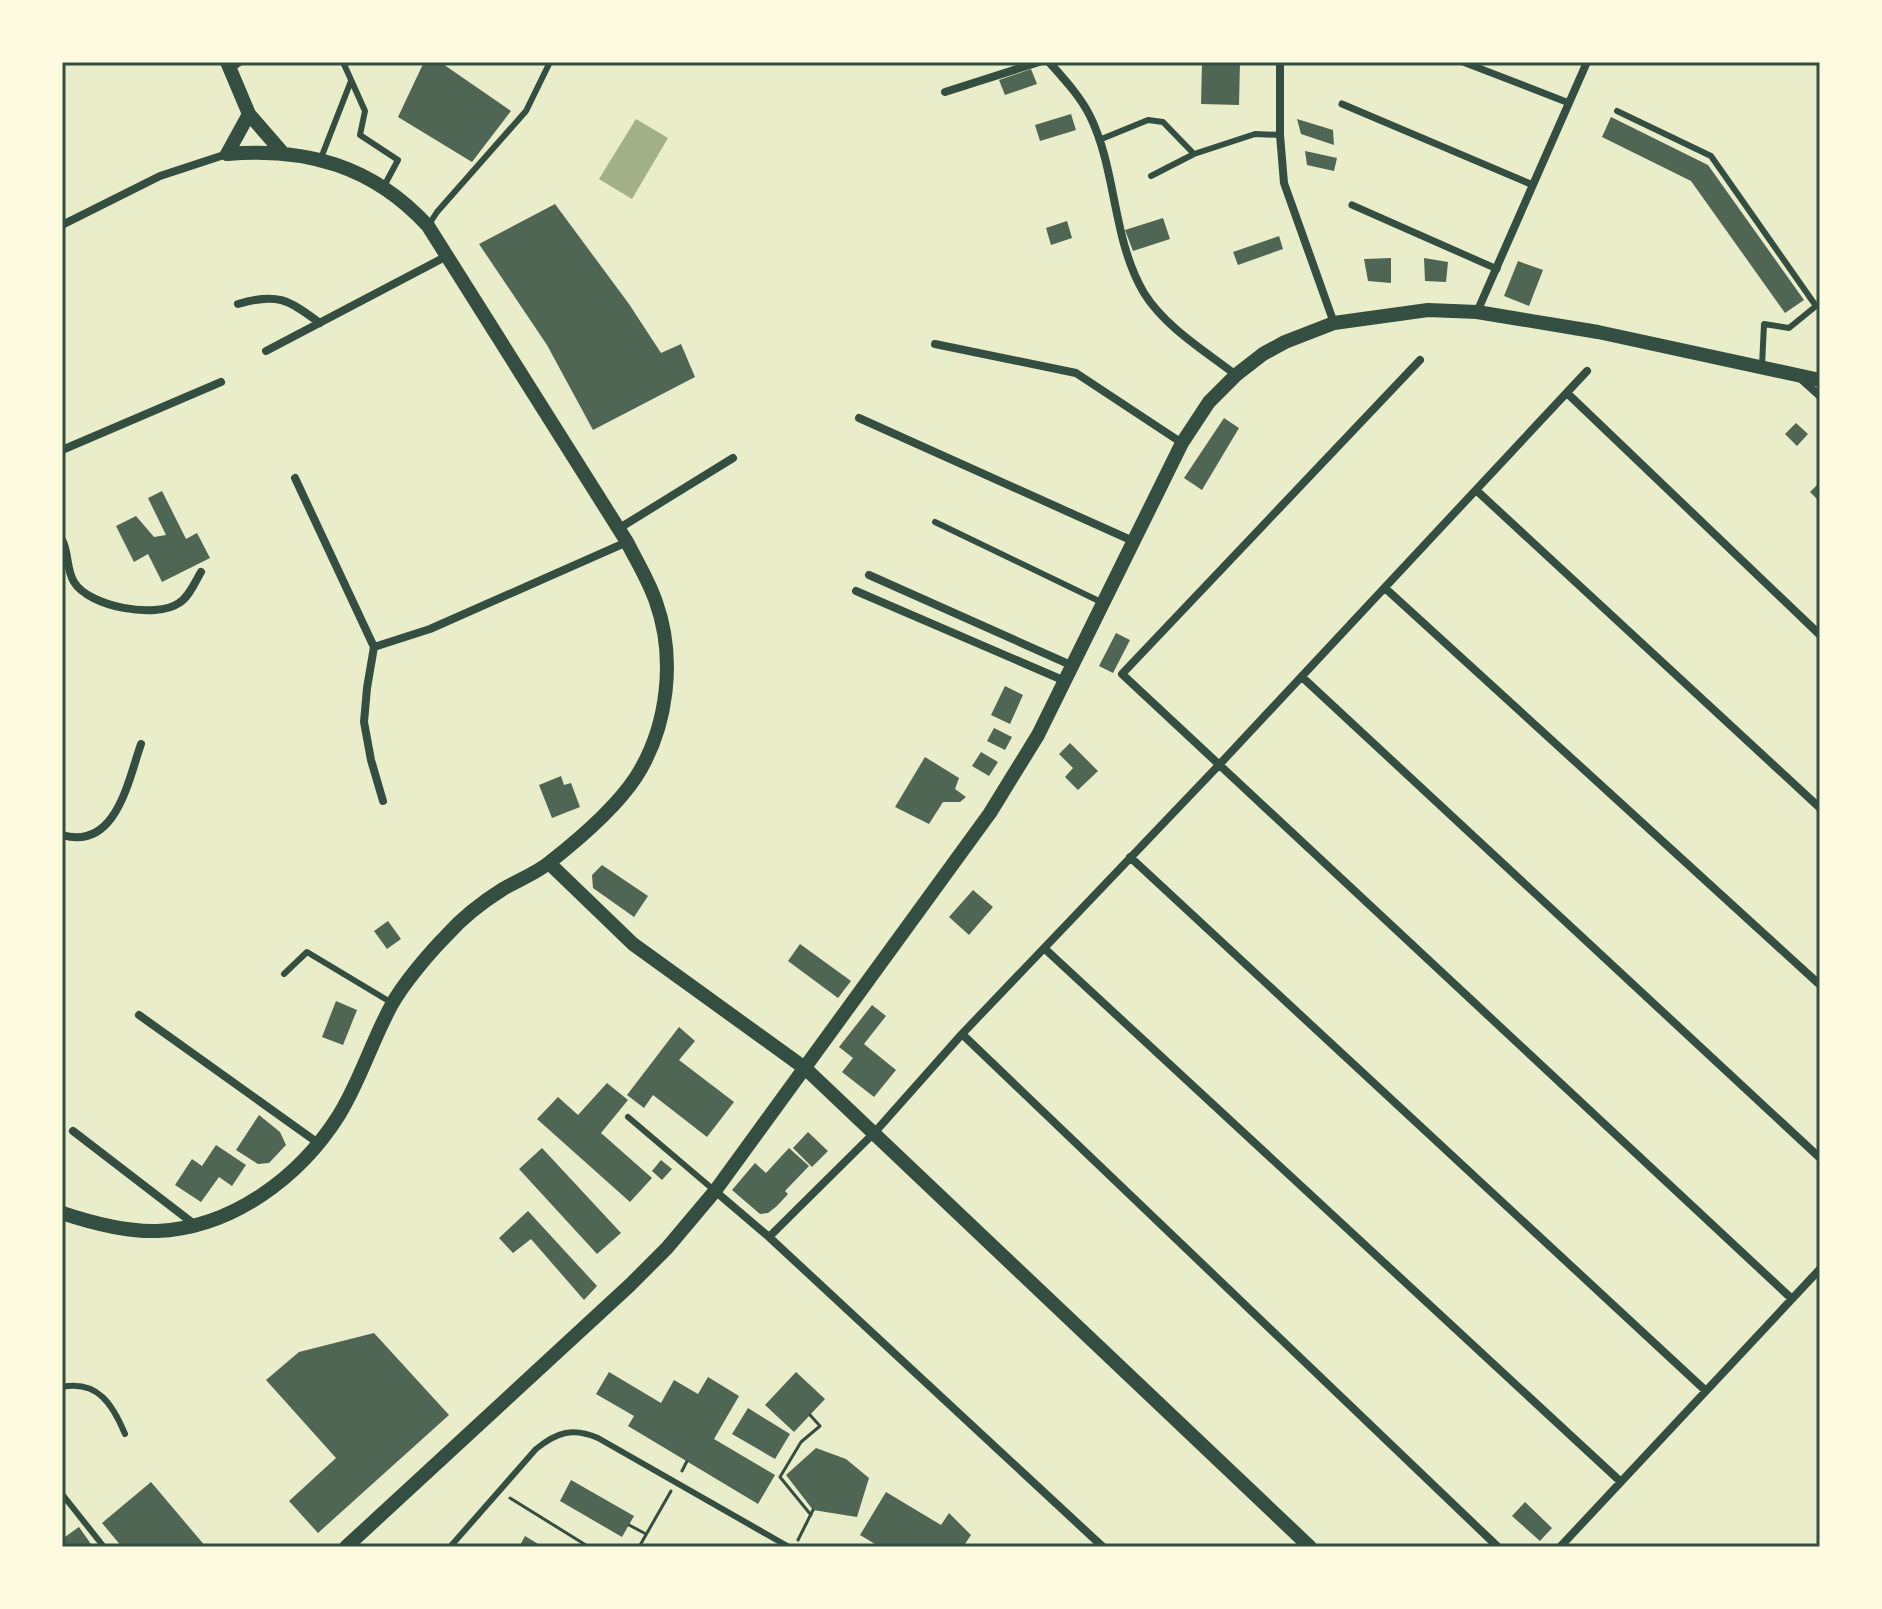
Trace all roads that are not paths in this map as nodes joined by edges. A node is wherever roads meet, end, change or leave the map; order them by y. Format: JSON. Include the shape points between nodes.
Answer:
{"nodes":[{"id":1,"x":343,"y":62,"type":"edge"},
{"id":2,"x":550,"y":62,"type":"edge"},
{"id":3,"x":1039,"y":62,"type":"edge"},
{"id":4,"x":1049,"y":62,"type":"edge"},
{"id":5,"x":1280,"y":62,"type":"edge"},
{"id":6,"x":1463,"y":62,"type":"edge"},
{"id":7,"x":1587,"y":62,"type":"edge"},
{"id":8,"x":233,"y":64,"type":"edge"},
{"id":9,"x":351,"y":81,"type":"junction"},
{"id":10,"x":945,"y":92,"type":"dead end"},
{"id":11,"x":1569,"y":103,"type":"junction"},
{"id":12,"x":1342,"y":104,"type":"dead end"},
{"id":13,"x":1617,"y":111,"type":"dead end"},
{"id":14,"x":249,"y":114,"type":"junction"},
{"id":15,"x":1280,"y":135,"type":"junction"},
{"id":16,"x":1099,"y":140,"type":"junction"},
{"id":17,"x":282,"y":152,"type":"junction"},
{"id":18,"x":227,"y":154,"type":"junction"},
{"id":19,"x":1194,"y":154,"type":"junction"},
{"id":20,"x":321,"y":158,"type":"junction"},
{"id":21,"x":1151,"y":176,"type":"dead end"},
{"id":22,"x":1533,"y":185,"type":"junction"},
{"id":23,"x":383,"y":188,"type":"junction"},
{"id":24,"x":1352,"y":205,"type":"dead end"},
{"id":25,"x":62,"y":225,"type":"edge"},
{"id":26,"x":428,"y":226,"type":"junction"},
{"id":27,"x":447,"y":256,"type":"junction"},
{"id":28,"x":1497,"y":269,"type":"junction"},
{"id":29,"x":238,"y":304,"type":"dead end"},
{"id":30,"x":1477,"y":312,"type":"junction"},
{"id":31,"x":320,"y":323,"type":"junction"},
{"id":32,"x":1334,"y":323,"type":"junction"},
{"id":33,"x":935,"y":344,"type":"dead end"},
{"id":34,"x":266,"y":351,"type":"dead end"},
{"id":35,"x":1420,"y":360,"type":"dead end"},
{"id":36,"x":1762,"y":366,"type":"junction"},
{"id":37,"x":1587,"y":371,"type":"dead end"},
{"id":38,"x":1236,"y":375,"type":"junction"},
{"id":39,"x":1799,"y":377,"type":"junction"},
{"id":40,"x":1820,"y":380,"type":"edge"},
{"id":41,"x":221,"y":382,"type":"dead end"},
{"id":42,"x":1567,"y":393,"type":"junction"},
{"id":43,"x":1820,"y":396,"type":"edge"},
{"id":44,"x":859,"y":418,"type":"dead end"},
{"id":45,"x":1182,"y":443,"type":"junction"},
{"id":46,"x":62,"y":450,"type":"edge"},
{"id":47,"x":733,"y":458,"type":"dead end"},
{"id":48,"x":295,"y":478,"type":"dead end"},
{"id":49,"x":1476,"y":490,"type":"junction"},
{"id":50,"x":935,"y":522,"type":"dead end"},
{"id":51,"x":618,"y":529,"type":"junction"},
{"id":52,"x":62,"y":540,"type":"edge"},
{"id":53,"x":1133,"y":541,"type":"junction"},
{"id":54,"x":627,"y":542,"type":"junction"},
{"id":55,"x":201,"y":572,"type":"dead end"},
{"id":56,"x":869,"y":575,"type":"dead end"},
{"id":57,"x":1385,"y":588,"type":"junction"},
{"id":58,"x":856,"y":591,"type":"dead end"},
{"id":59,"x":1104,"y":604,"type":"junction"},
{"id":60,"x":1820,"y":635,"type":"edge"},
{"id":61,"x":374,"y":647,"type":"junction"},
{"id":62,"x":1067,"y":663,"type":"junction"},
{"id":63,"x":1302,"y":677,"type":"junction"},
{"id":64,"x":1060,"y":678,"type":"junction"},
{"id":65,"x":141,"y":744,"type":"dead end"},
{"id":66,"x":1218,"y":766,"type":"junction"},
{"id":67,"x":383,"y":801,"type":"dead end"},
{"id":68,"x":1820,"y":808,"type":"edge"},
{"id":69,"x":62,"y":835,"type":"edge"},
{"id":70,"x":1130,"y":857,"type":"junction"},
{"id":71,"x":549,"y":863,"type":"junction"},
{"id":72,"x":1044,"y":948,"type":"junction"},
{"id":73,"x":284,"y":974,"type":"dead end"},
{"id":74,"x":1820,"y":985,"type":"edge"},
{"id":75,"x":392,"y":1003,"type":"junction"},
{"id":76,"x":139,"y":1015,"type":"dead end"},
{"id":77,"x":962,"y":1034,"type":"junction"},
{"id":78,"x":806,"y":1069,"type":"junction"},
{"id":79,"x":628,"y":1117,"type":"dead end"},
{"id":80,"x":73,"y":1131,"type":"dead end"},
{"id":81,"x":875,"y":1132,"type":"junction"},
{"id":82,"x":318,"y":1143,"type":"junction"},
{"id":83,"x":1820,"y":1158,"type":"edge"},
{"id":84,"x":715,"y":1191,"type":"junction"},
{"id":85,"x":62,"y":1213,"type":"edge"},
{"id":86,"x":195,"y":1225,"type":"junction"},
{"id":87,"x":769,"y":1237,"type":"junction"},
{"id":88,"x":1820,"y":1269,"type":"edge"},
{"id":89,"x":1792,"y":1299,"type":"junction"},
{"id":90,"x":62,"y":1387,"type":"edge"},
{"id":91,"x":1706,"y":1391,"type":"junction"},
{"id":92,"x":125,"y":1434,"type":"dead end"},
{"id":93,"x":1621,"y":1482,"type":"junction"},
{"id":94,"x":62,"y":1494,"type":"edge"},
{"id":95,"x":104,"y":1547,"type":"edge"},
{"id":96,"x":346,"y":1547,"type":"edge"},
{"id":97,"x":450,"y":1547,"type":"edge"},
{"id":98,"x":792,"y":1547,"type":"edge"},
{"id":99,"x":1103,"y":1547,"type":"edge"},
{"id":100,"x":1310,"y":1547,"type":"edge"},
{"id":101,"x":1498,"y":1547,"type":"edge"},
{"id":102,"x":1560,"y":1547,"type":"edge"}],
"edges":[{"from":1,"to":9,"type":"lane"},
{"from":2,"to":26,"type":"lane","via":[[526,111]]},
{"from":3,"to":10,"type":"street"},
{"from":4,"to":16,"type":"street","via":[[1089,113]]},
{"from":5,"to":15,"type":"street"},
{"from":6,"to":11,"type":"street"},
{"from":7,"to":11,"type":"street"},
{"from":8,"to":14,"type":"street"},
{"from":9,"to":20,"type":"lane"},
{"from":9,"to":23,"type":"lane","via":[[365,111],[360,135],[398,160]]},
{"from":11,"to":22,"type":"street"},
{"from":12,"to":22,"type":"street"},
{"from":13,"to":36,"type":"lane","via":[[1711,156],[1816,306],[1789,328],[1764,324]]},
{"from":14,"to":17,"type":"street"},
{"from":14,"to":18,"type":"street"},
{"from":15,"to":19,"type":"lane","via":[[1255,134]]},
{"from":15,"to":32,"type":"street","via":[[1284,183]]},
{"from":16,"to":19,"type":"lane","via":[[1148,120],[1163,122]]},
{"from":16,"to":38,"type":"street","via":[[1128,260],[1146,296],[1171,324]]},
{"from":17,"to":18,"type":"street"},
{"from":17,"to":20,"type":"street"},
{"from":18,"to":25,"type":"street","via":[[160,176]]},
{"from":19,"to":21,"type":"lane"},
{"from":20,"to":23,"type":"street"},
{"from":22,"to":28,"type":"street"},
{"from":23,"to":26,"type":"street"},
{"from":24,"to":28,"type":"street"},
{"from":26,"to":27,"type":"street"},
{"from":27,"to":31,"type":"street"},
{"from":27,"to":51,"type":"street"},
{"from":28,"to":30,"type":"street"},
{"from":29,"to":31,"type":"street","via":[[262,297],[290,302]]},
{"from":30,"to":32,"type":"street","via":[[1428,310]]},
{"from":30,"to":36,"type":"street"},
{"from":31,"to":34,"type":"street"},
{"from":32,"to":38,"type":"street","via":[[1285,342]]},
{"from":33,"to":45,"type":"street","via":[[1076,373]]},
{"from":35,"to":66,"type":"street","via":[[1122,674]]},
{"from":36,"to":39,"type":"street"},
{"from":37,"to":42,"type":"street"},
{"from":38,"to":45,"type":"street","via":[[1209,402]]},
{"from":39,"to":40,"type":"street"},
{"from":39,"to":43,"type":"street"},
{"from":41,"to":46,"type":"street"},
{"from":42,"to":49,"type":"street"},
{"from":42,"to":60,"type":"street"},
{"from":44,"to":53,"type":"street"},
{"from":45,"to":53,"type":"street"},
{"from":47,"to":51,"type":"street"},
{"from":48,"to":61,"type":"street"},
{"from":49,"to":57,"type":"street"},
{"from":49,"to":68,"type":"street"},
{"from":50,"to":59,"type":"lane"},
{"from":51,"to":54,"type":"street"},
{"from":52,"to":55,"type":"street","via":[[76,585],[109,605],[139,610],[176,605]]},
{"from":53,"to":59,"type":"street"},
{"from":54,"to":61,"type":"street","via":[[430,629]]},
{"from":54,"to":71,"type":"street","via":[[661,618],[667,670],[658,728],[634,780]]},
{"from":56,"to":62,"type":"street"},
{"from":57,"to":63,"type":"street"},
{"from":57,"to":74,"type":"street"},
{"from":58,"to":64,"type":"street"},
{"from":59,"to":62,"type":"street"},
{"from":61,"to":67,"type":"street","via":[[364,722]]},
{"from":62,"to":64,"type":"street"},
{"from":63,"to":66,"type":"street"},
{"from":63,"to":83,"type":"street"},
{"from":64,"to":78,"type":"street","via":[[1038,735],[990,813]]},
{"from":65,"to":69,"type":"street","via":[[119,805],[102,830],[90,836]]},
{"from":66,"to":70,"type":"street"},
{"from":66,"to":89,"type":"street"},
{"from":70,"to":72,"type":"street"},
{"from":70,"to":91,"type":"street"},
{"from":71,"to":75,"type":"street","via":[[501,890],[448,934]]},
{"from":71,"to":78,"type":"street","via":[[633,944]]},
{"from":72,"to":77,"type":"street"},
{"from":72,"to":93,"type":"street"},
{"from":73,"to":75,"type":"lane","via":[[307,952]]},
{"from":75,"to":82,"type":"street","via":[[340,1114]]},
{"from":76,"to":82,"type":"street"},
{"from":77,"to":81,"type":"street"},
{"from":77,"to":101,"type":"street"},
{"from":78,"to":81,"type":"street"},
{"from":78,"to":84,"type":"street"},
{"from":79,"to":84,"type":"lane"},
{"from":80,"to":86,"type":"street"},
{"from":81,"to":87,"type":"street"},
{"from":81,"to":100,"type":"street"},
{"from":82,"to":86,"type":"street","via":[[263,1196]]},
{"from":84,"to":87,"type":"street"},
{"from":84,"to":96,"type":"street","via":[[630,1285]]},
{"from":85,"to":86,"type":"street","via":[[143,1231]]},
{"from":87,"to":99,"type":"street"},
{"from":88,"to":89,"type":"street"},
{"from":89,"to":91,"type":"street"},
{"from":90,"to":92,"type":"lane","via":[[76,1384],[98,1394],[114,1408]]},
{"from":91,"to":93,"type":"street"},
{"from":93,"to":102,"type":"street"},
{"from":94,"to":95,"type":"lane"},
{"from":97,"to":98,"type":"lane","via":[[536,1449],[568,1431],[598,1438]]}]}
